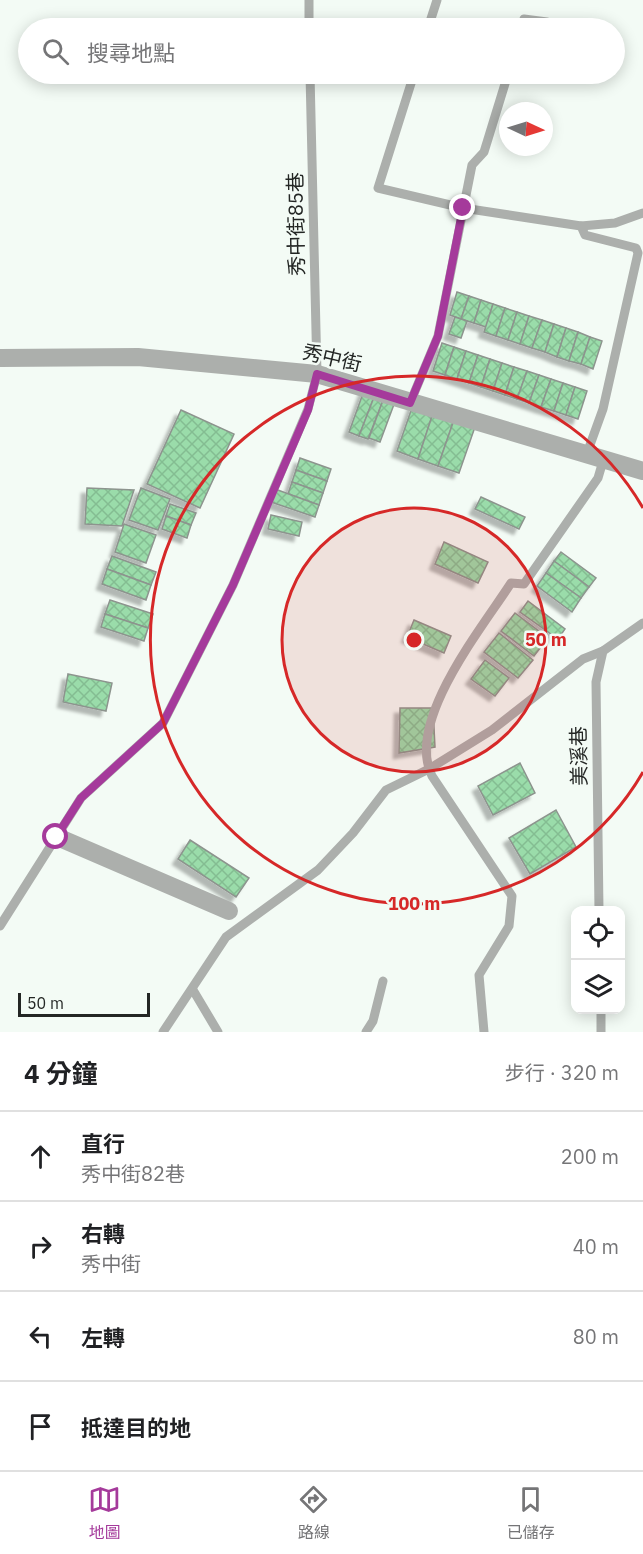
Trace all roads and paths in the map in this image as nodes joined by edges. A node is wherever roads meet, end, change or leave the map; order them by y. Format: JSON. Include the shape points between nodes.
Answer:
{"nodes":[{"id":1,"x":309,"y":0,"type":"edge"},
{"id":2,"x":437,"y":0,"type":"edge"},
{"id":3,"x":309,"y":18,"type":"edge"},
{"id":4,"x":431,"y":18,"type":"edge"},
{"id":5,"x":310,"y":84,"type":"edge"},
{"id":6,"x":411,"y":84,"type":"edge"},
{"id":7,"x":505,"y":84,"type":"edge"},
{"id":8,"x":463,"y":208,"type":"junction"},
{"id":9,"x":643,"y":213,"type":"edge"},
{"id":10,"x":581,"y":226,"type":"junction"},
{"id":11,"x":0,"y":358,"type":"edge"},
{"id":12,"x":317,"y":374,"type":"junction"},
{"id":13,"x":410,"y":403,"type":"junction"},
{"id":14,"x":595,"y":459,"type":"junction"},
{"id":15,"x":643,"y":471,"type":"edge"},
{"id":16,"x":643,"y":622,"type":"edge"},
{"id":17,"x":603,"y":651,"type":"junction"},
{"id":18,"x":429,"y":769,"type":"junction"},
{"id":19,"x":56,"y":837,"type":"junction"},
{"id":20,"x":599,"y":906,"type":"edge"},
{"id":21,"x":229,"y":911,"type":"dead end"},
{"id":22,"x":0,"y":926,"type":"edge"},
{"id":23,"x":383,"y":981,"type":"dead end"},
{"id":24,"x":193,"y":990,"type":"junction"},
{"id":25,"x":601,"y":1014,"type":"edge"},
{"id":26,"x":163,"y":1032,"type":"edge"},
{"id":27,"x":218,"y":1032,"type":"edge"},
{"id":28,"x":366,"y":1032,"type":"edge"},
{"id":29,"x":484,"y":1032,"type":"edge"},
{"id":30,"x":601,"y":1032,"type":"edge"}],
"edges":[{"from":1,"to":3,"type":"lane"},
{"from":2,"to":4,"type":"lane"},
{"from":5,"to":12,"type":"lane","name":"秀中街85巷"},
{"from":6,"to":8,"type":"lane","via":[[378,188]]},
{"from":7,"to":8,"type":"lane","via":[[484,152],[472,165]]},
{"from":8,"to":10,"type":"lane"},
{"from":8,"to":13,"type":"lane","via":[[438,336]]},
{"from":9,"to":10,"type":"lane","via":[[615,223]]},
{"from":10,"to":14,"type":"lane","via":[[585,235],[636,248],[638,253]]},
{"from":11,"to":12,"type":"street","name":"秀中街","via":[[138,357]]},
{"from":12,"to":13,"type":"street","name":"秀中街"},
{"from":12,"to":19,"type":"lane","name":"秀中街85巷","via":[[308,410],[233,585],[163,723],[81,798]]},
{"from":13,"to":14,"type":"street","name":"秀中街"},
{"from":14,"to":15,"type":"street","name":"秀中街"},
{"from":14,"to":18,"type":"lane","via":[[598,478],[524,584],[511,583],[442,691],[426,743]]},
{"from":16,"to":17,"type":"lane"},
{"from":17,"to":18,"type":"lane","via":[[583,659],[492,730]]},
{"from":17,"to":20,"type":"lane","name":"美溪巷","via":[[596,682]]},
{"from":18,"to":24,"type":"lane","via":[[386,790],[318,870],[226,937]]},
{"from":18,"to":29,"type":"lane","via":[[512,896],[508,926],[479,975]]},
{"from":19,"to":21,"type":"street"},
{"from":19,"to":22,"type":"lane","name":"秀中街85巷"},
{"from":23,"to":28,"type":"lane","via":[[373,1022]]},
{"from":24,"to":26,"type":"lane"},
{"from":24,"to":27,"type":"lane"},
{"from":25,"to":30,"type":"lane"}]}
